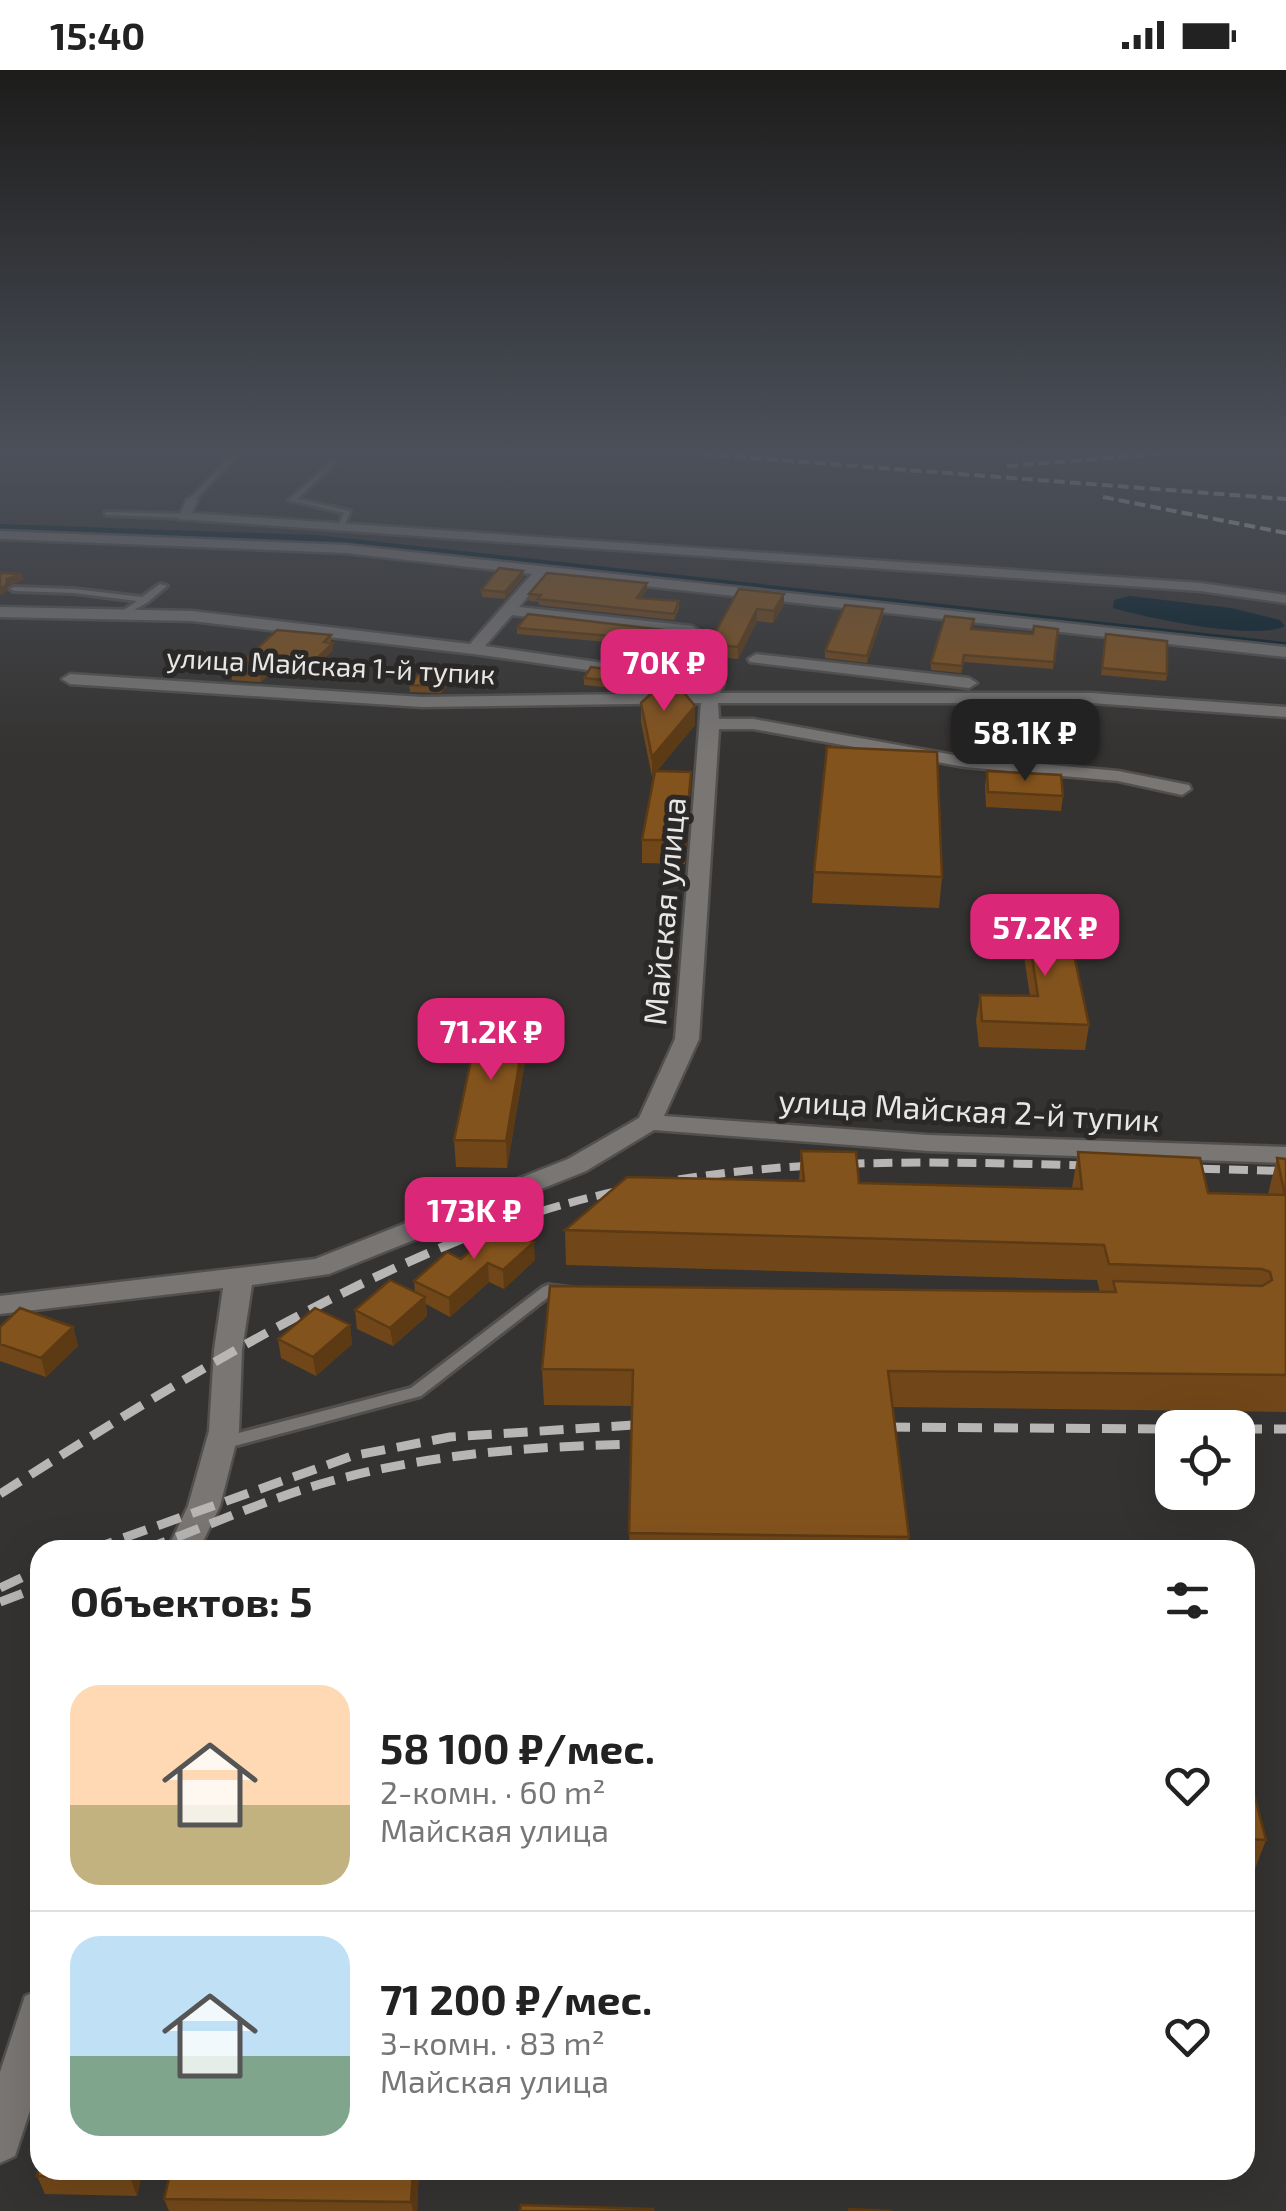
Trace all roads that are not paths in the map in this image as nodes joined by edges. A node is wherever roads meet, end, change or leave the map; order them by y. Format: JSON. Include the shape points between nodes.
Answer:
{"nodes":[{"id":1,"x":379,"y":553,"type":"edge"},
{"id":2,"x":710,"y":553,"type":"edge"},
{"id":3,"x":541,"y":572,"type":"junction"},
{"id":4,"x":163,"y":586,"type":"dead end"},
{"id":5,"x":14,"y":589,"type":"dead end"},
{"id":6,"x":1286,"y":599,"type":"edge"},
{"id":7,"x":145,"y":600,"type":"junction"},
{"id":8,"x":507,"y":610,"type":"junction"},
{"id":9,"x":0,"y":612,"type":"edge"},
{"id":10,"x":127,"y":612,"type":"junction"},
{"id":11,"x":692,"y":630,"type":"dead end"},
{"id":12,"x":474,"y":649,"type":"junction"},
{"id":13,"x":1286,"y":652,"type":"edge"},
{"id":14,"x":756,"y":659,"type":"dead end"},
{"id":15,"x":70,"y":679,"type":"dead end"},
{"id":16,"x":709,"y":698,"type":"junction"},
{"id":17,"x":1092,"y":698,"type":"junction"},
{"id":18,"x":1286,"y":712,"type":"edge"},
{"id":19,"x":711,"y":724,"type":"junction"},
{"id":20,"x":1182,"y":789,"type":"dead end"},
{"id":21,"x":648,"y":1122,"type":"junction"},
{"id":22,"x":1286,"y":1155,"type":"edge"},
{"id":23,"x":239,"y":1276,"type":"junction"},
{"id":24,"x":588,"y":1291,"type":"edge"},
{"id":25,"x":3,"y":1308,"type":"edge"},
{"id":26,"x":221,"y":1444,"type":"junction"},
{"id":27,"x":187,"y":1540,"type":"edge"},
{"id":28,"x":30,"y":2043,"type":"edge"},
{"id":29,"x":0,"y":2140,"type":"edge"}],
"edges":[{"from":1,"to":3,"type":"street"},
{"from":2,"to":6,"type":"street"},
{"from":3,"to":8,"type":"street"},
{"from":3,"to":13,"type":"street"},
{"from":4,"to":7,"type":"lane"},
{"from":5,"to":7,"type":"lane"},
{"from":7,"to":10,"type":"lane"},
{"from":8,"to":11,"type":"street"},
{"from":8,"to":12,"type":"street"},
{"from":9,"to":10,"type":"street"},
{"from":10,"to":12,"type":"street"},
{"from":12,"to":16,"type":"street","via":[[704,680],[716,684]]},
{"from":14,"to":17,"type":"street"},
{"from":15,"to":16,"type":"street","name":"улица Майская 1-й тупик","via":[[422,702]]},
{"from":16,"to":17,"type":"street"},
{"from":16,"to":19,"type":"street","name":"Майская улица"},
{"from":17,"to":18,"type":"street"},
{"from":19,"to":20,"type":"street","via":[[752,724],[966,762]]},
{"from":19,"to":21,"type":"street","name":"Майская улица","via":[[687,1039]]},
{"from":21,"to":22,"type":"street","name":"улица Майская 2-й тупик","via":[[928,1143]]},
{"from":21,"to":23,"type":"street","via":[[577,1165],[319,1268]]},
{"from":23,"to":25,"type":"street"},
{"from":23,"to":26,"type":"street"},
{"from":24,"to":26,"type":"lane","via":[[548,1290],[416,1392]]},
{"from":26,"to":27,"type":"street"},
{"from":28,"to":29,"type":"street"}]}
